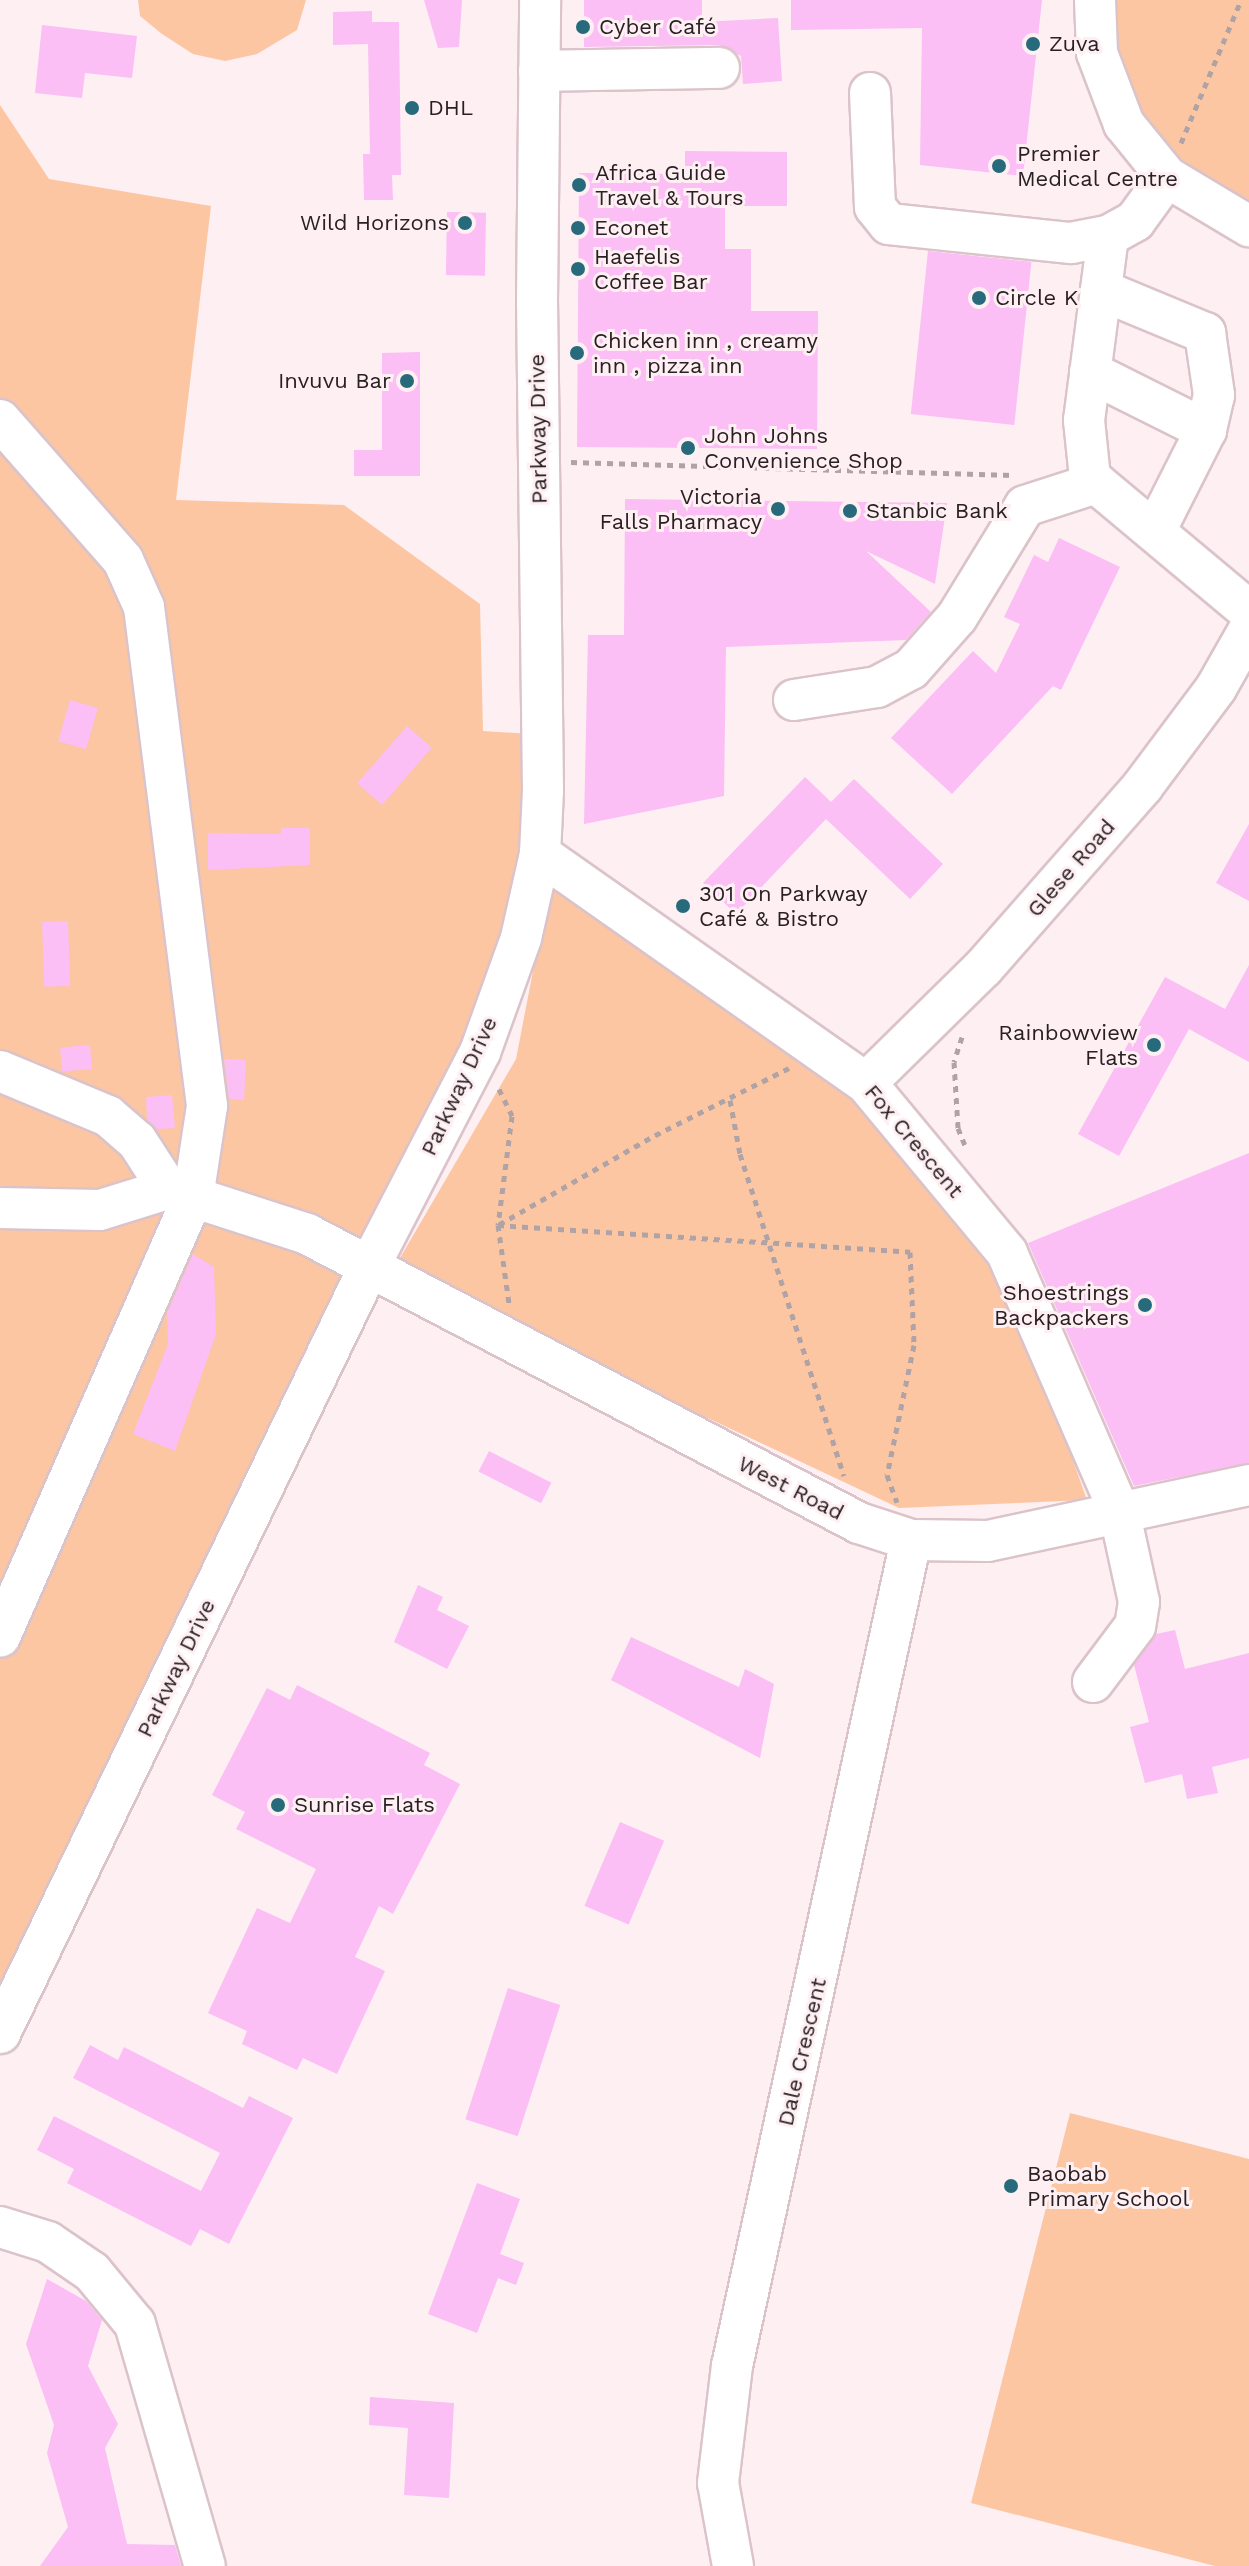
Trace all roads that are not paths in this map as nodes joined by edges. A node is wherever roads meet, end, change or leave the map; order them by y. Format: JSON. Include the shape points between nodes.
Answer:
{"nodes":[{"id":1,"x":540,"y":0,"type":"edge"},
{"id":2,"x":1095,"y":0,"type":"edge"},
{"id":3,"x":719,"y":68,"type":"dead end"},
{"id":4,"x":539,"y":71,"type":"junction"},
{"id":5,"x":870,"y":93,"type":"dead end"},
{"id":6,"x":1167,"y":177,"type":"junction"},
{"id":7,"x":1249,"y":226,"type":"edge"},
{"id":8,"x":1108,"y":236,"type":"junction"},
{"id":9,"x":1101,"y":290,"type":"junction"},
{"id":10,"x":1090,"y":372,"type":"junction"},
{"id":11,"x":0,"y":420,"type":"edge"},
{"id":12,"x":1206,"y":430,"type":"junction"},
{"id":13,"x":1096,"y":483,"type":"junction"},
{"id":14,"x":1155,"y":531,"type":"junction"},
{"id":15,"x":1249,"y":611,"type":"edge"},
{"id":16,"x":1249,"y":630,"type":"edge"},
{"id":17,"x":794,"y":700,"type":"dead end"},
{"id":18,"x":540,"y":854,"type":"junction"},
{"id":19,"x":0,"y":1071,"type":"edge"},
{"id":20,"x":866,"y":1083,"type":"junction"},
{"id":21,"x":180,"y":1193,"type":"junction"},
{"id":22,"x":0,"y":1208,"type":"edge"},
{"id":23,"x":368,"y":1269,"type":"junction"},
{"id":24,"x":1249,"y":1485,"type":"edge"},
{"id":25,"x":1119,"y":1510,"type":"junction"},
{"id":26,"x":911,"y":1540,"type":"junction"},
{"id":27,"x":0,"y":1637,"type":"edge"},
{"id":28,"x":1093,"y":1682,"type":"dead end"},
{"id":29,"x":0,"y":2033,"type":"edge"},
{"id":30,"x":0,"y":2227,"type":"edge"},
{"id":31,"x":205,"y":2566,"type":"edge"},
{"id":32,"x":733,"y":2566,"type":"edge"}],
"edges":[{"from":1,"to":4,"type":"street","name":"Parkway Drive"},
{"from":2,"to":6,"type":"street","via":[[1097,53],[1124,124]]},
{"from":3,"to":4,"type":"street"},
{"from":4,"to":18,"type":"street","name":"Parkway Drive","via":[[538,461],[544,714]]},
{"from":5,"to":8,"type":"street","via":[[875,207],[880,219],[1071,243]]},
{"from":6,"to":7,"type":"street"},
{"from":6,"to":8,"type":"street","via":[[1135,221]]},
{"from":8,"to":9,"type":"street"},
{"from":9,"to":10,"type":"street"},
{"from":9,"to":12,"type":"street","via":[[1205,333],[1214,395]]},
{"from":10,"to":12,"type":"street"},
{"from":10,"to":13,"type":"street","via":[[1084,455]]},
{"from":11,"to":21,"type":"street","via":[[123,560],[144,607],[207,1106]]},
{"from":12,"to":14,"type":"street"},
{"from":13,"to":14,"type":"street"},
{"from":13,"to":17,"type":"street","via":[[1025,506],[957,617],[911,669],[877,687]]},
{"from":14,"to":15,"type":"street"},
{"from":16,"to":20,"type":"street","name":"Glese Road","via":[[1216,688],[1142,787],[984,967]]},
{"from":18,"to":20,"type":"street","name":"Fox Crescent"},
{"from":18,"to":23,"type":"street","name":"Parkway Drive","via":[[521,938],[480,1052]]},
{"from":19,"to":21,"type":"street","via":[[108,1116],[137,1141]]},
{"from":20,"to":25,"type":"street","name":"Fox Crescent","via":[[1007,1253]]},
{"from":21,"to":22,"type":"street","via":[[100,1210]]},
{"from":21,"to":23,"type":"street","name":"West Road","via":[[307,1234]]},
{"from":21,"to":27,"type":"street"},
{"from":23,"to":26,"type":"street","name":"West Road","via":[[859,1523]]},
{"from":23,"to":29,"type":"street","name":"Parkway Drive"},
{"from":24,"to":25,"type":"street","name":"West Road"},
{"from":25,"to":26,"type":"street","name":"West Road","via":[[988,1541]]},
{"from":25,"to":28,"type":"street","name":"Fox Crescent","via":[[1137,1614],[1135,1626]]},
{"from":26,"to":32,"type":"street","name":"Dale Crescent","via":[[732,2366],[718,2483]]},
{"from":30,"to":31,"type":"street","via":[[48,2242],[92,2272],[135,2324]]}]}
